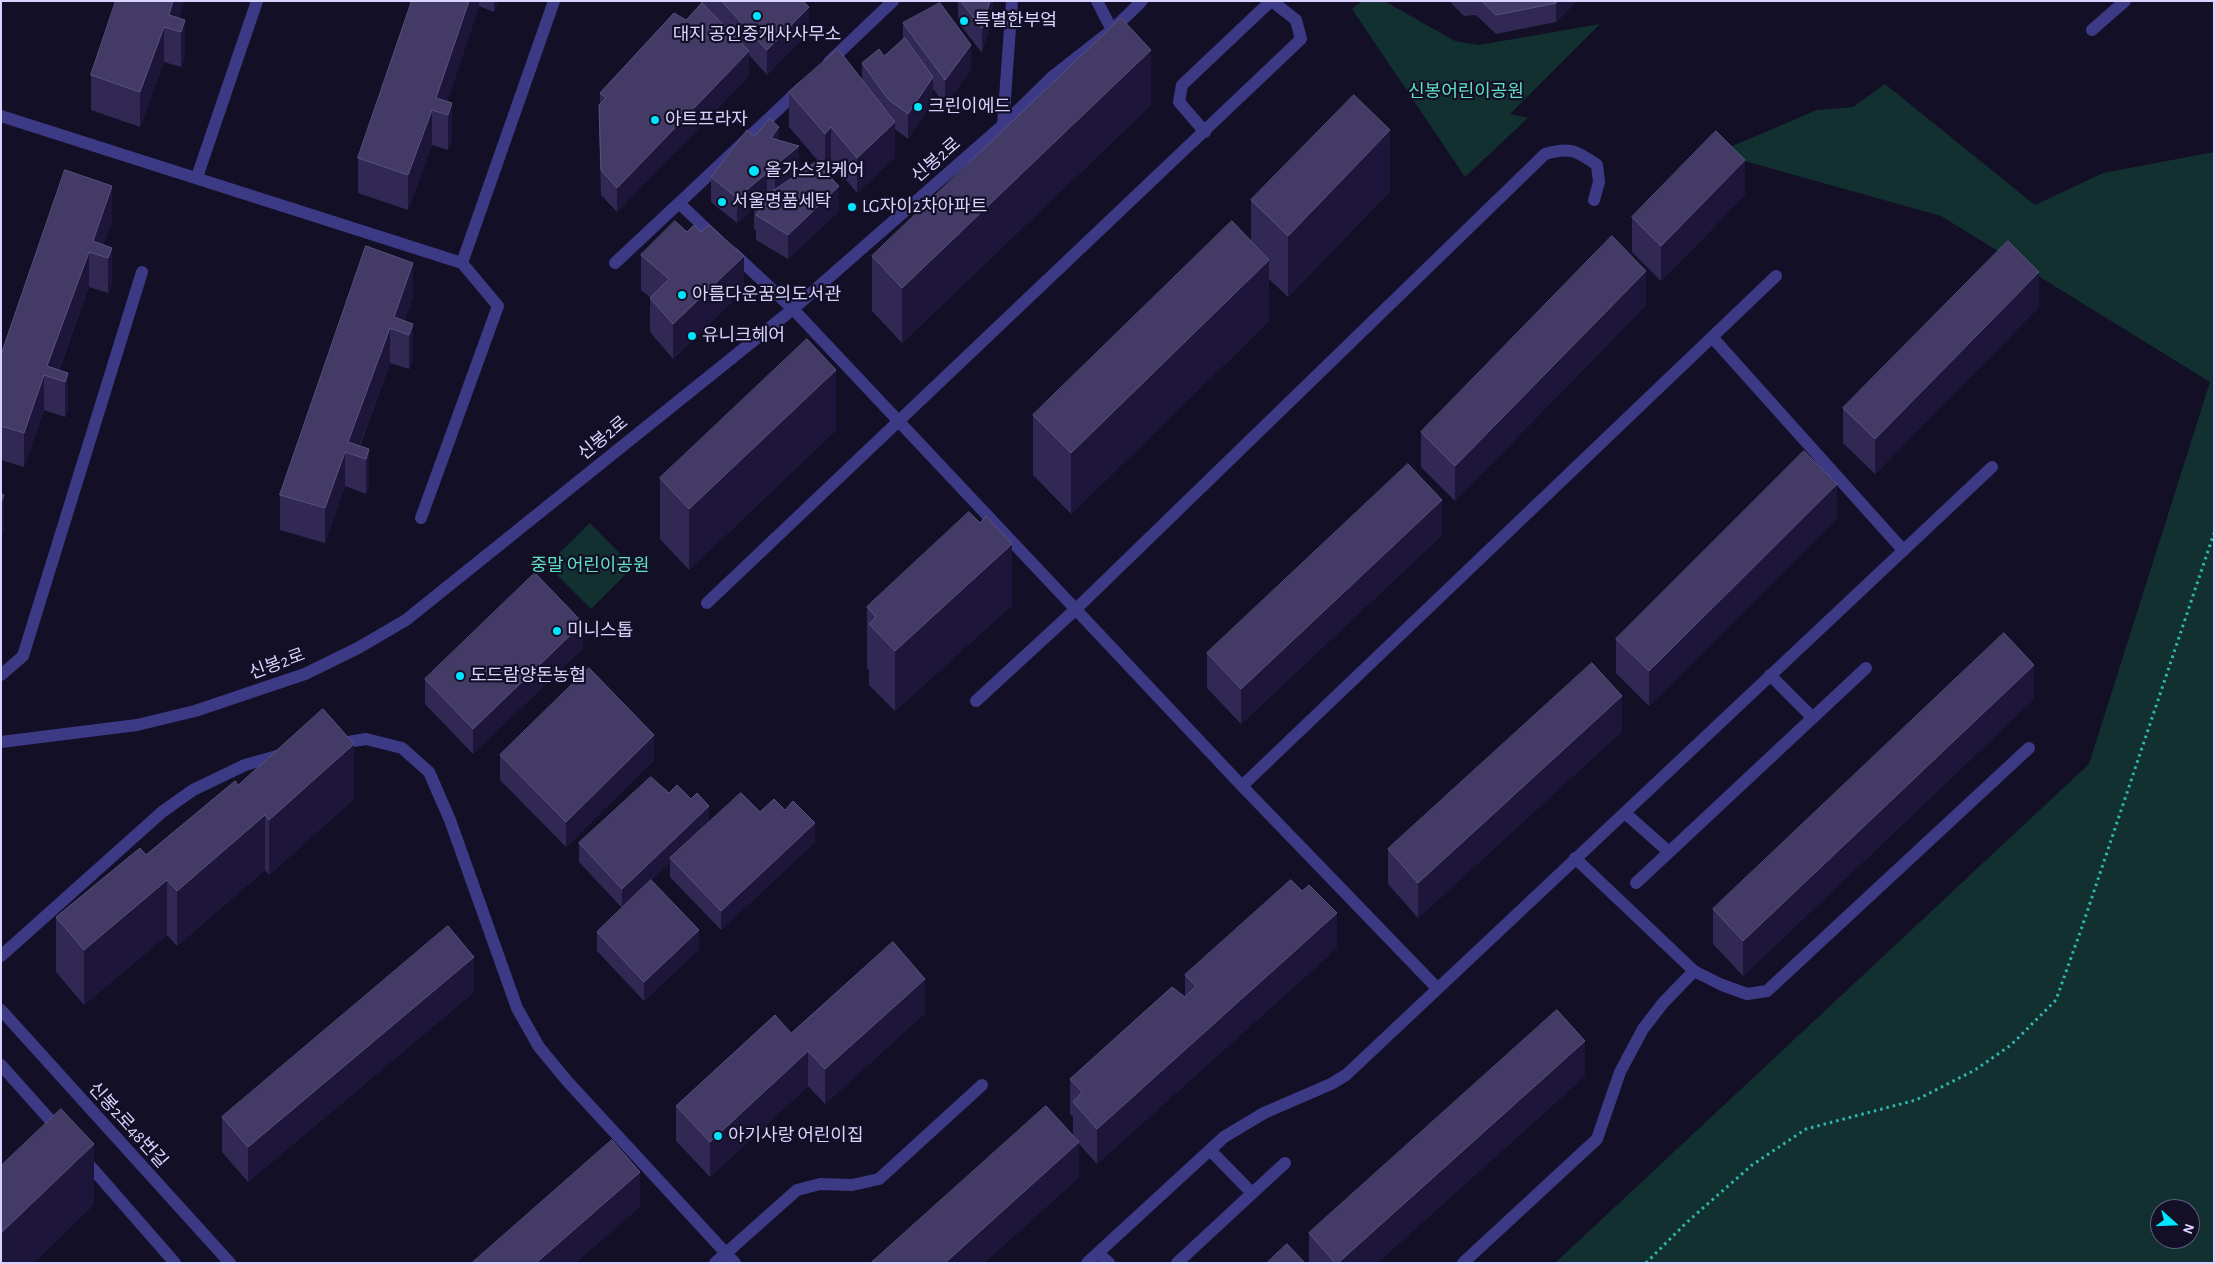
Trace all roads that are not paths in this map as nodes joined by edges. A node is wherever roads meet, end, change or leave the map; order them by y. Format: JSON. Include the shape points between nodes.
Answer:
{"nodes":[{"id":1,"x":257,"y":1,"type":"edge"},
{"id":2,"x":554,"y":1,"type":"edge"},
{"id":3,"x":1012,"y":1,"type":"edge"},
{"id":4,"x":1097,"y":1,"type":"edge"},
{"id":5,"x":1142,"y":1,"type":"edge"},
{"id":6,"x":1272,"y":1,"type":"edge"},
{"id":7,"x":2125,"y":1,"type":"edge"},
{"id":8,"x":893,"y":2,"type":"edge"},
{"id":9,"x":1112,"y":30,"type":"junction"},
{"id":10,"x":2092,"y":30,"type":"dead end"},
{"id":11,"x":821,"y":69,"type":"edge"},
{"id":12,"x":807,"y":82,"type":"edge"},
{"id":13,"x":1,"y":116,"type":"edge"},
{"id":14,"x":1003,"y":125,"type":"junction"},
{"id":15,"x":1205,"y":132,"type":"junction"},
{"id":16,"x":197,"y":177,"type":"junction"},
{"id":17,"x":1594,"y":200,"type":"dead end"},
{"id":18,"x":679,"y":203,"type":"junction"},
{"id":19,"x":462,"y":262,"type":"junction"},
{"id":20,"x":616,"y":262,"type":"dead end"},
{"id":21,"x":142,"y":272,"type":"dead end"},
{"id":22,"x":1776,"y":276,"type":"dead end"},
{"id":23,"x":792,"y":309,"type":"junction"},
{"id":24,"x":1712,"y":337,"type":"junction"},
{"id":25,"x":898,"y":421,"type":"junction"},
{"id":26,"x":1992,"y":466,"type":"dead end"},
{"id":27,"x":420,"y":518,"type":"dead end"},
{"id":28,"x":1903,"y":550,"type":"junction"},
{"id":29,"x":707,"y":603,"type":"dead end"},
{"id":30,"x":1076,"y":608,"type":"junction"},
{"id":31,"x":1866,"y":668,"type":"dead end"},
{"id":32,"x":1,"y":675,"type":"edge"},
{"id":33,"x":1770,"y":675,"type":"junction"},
{"id":34,"x":976,"y":701,"type":"dead end"},
{"id":35,"x":1812,"y":718,"type":"junction"},
{"id":36,"x":1,"y":742,"type":"edge"},
{"id":37,"x":321,"y":746,"type":"edge"},
{"id":38,"x":2029,"y":748,"type":"dead end"},
{"id":39,"x":293,"y":752,"type":"edge"},
{"id":40,"x":1242,"y":786,"type":"junction"},
{"id":41,"x":1625,"y":813,"type":"junction"},
{"id":42,"x":1669,"y":852,"type":"junction"},
{"id":43,"x":1575,"y":858,"type":"junction"},
{"id":44,"x":1636,"y":884,"type":"dead end"},
{"id":45,"x":1,"y":956,"type":"edge"},
{"id":46,"x":1694,"y":971,"type":"junction"},
{"id":47,"x":1437,"y":988,"type":"junction"},
{"id":48,"x":1,"y":1010,"type":"edge"},
{"id":49,"x":1,"y":1065,"type":"edge"},
{"id":50,"x":982,"y":1085,"type":"dead end"},
{"id":51,"x":66,"y":1138,"type":"edge"},
{"id":52,"x":1210,"y":1150,"type":"junction"},
{"id":53,"x":79,"y":1153,"type":"edge"},
{"id":54,"x":1285,"y":1163,"type":"dead end"},
{"id":55,"x":1252,"y":1193,"type":"junction"},
{"id":56,"x":726,"y":1253,"type":"junction"},
{"id":57,"x":1098,"y":1253,"type":"junction"},
{"id":58,"x":176,"y":1263,"type":"edge"},
{"id":59,"x":230,"y":1263,"type":"edge"},
{"id":60,"x":715,"y":1263,"type":"edge"},
{"id":61,"x":735,"y":1263,"type":"edge"},
{"id":62,"x":1087,"y":1263,"type":"edge"},
{"id":63,"x":1109,"y":1263,"type":"edge"},
{"id":64,"x":1177,"y":1263,"type":"edge"},
{"id":65,"x":1463,"y":1263,"type":"edge"}],
"edges":[{"from":1,"to":16,"type":"street"},
{"from":2,"to":19,"type":"street"},
{"from":3,"to":14,"type":"street"},
{"from":4,"to":9,"type":"street"},
{"from":5,"to":9,"type":"street","name":"신봉2로"},
{"from":6,"to":15,"type":"street","via":[[1182,84],[1179,102]]},
{"from":6,"to":15,"type":"street","via":[[1296,20],[1302,39]]},
{"from":7,"to":10,"type":"street"},
{"from":8,"to":11,"type":"street"},
{"from":9,"to":14,"type":"street","name":"신봉2로","via":[[1052,77]]},
{"from":12,"to":18,"type":"street"},
{"from":13,"to":16,"type":"street"},
{"from":14,"to":23,"type":"street","name":"신봉2로"},
{"from":15,"to":25,"type":"street"},
{"from":16,"to":19,"type":"street"},
{"from":17,"to":30,"type":"street","via":[[1599,182],[1597,165],[1580,153],[1564,149],[1545,154]]},
{"from":18,"to":20,"type":"street"},
{"from":18,"to":23,"type":"street"},
{"from":19,"to":27,"type":"street","via":[[498,306]]},
{"from":21,"to":32,"type":"street","via":[[23,656]]},
{"from":22,"to":24,"type":"street"},
{"from":23,"to":25,"type":"street"},
{"from":23,"to":36,"type":"street","name":"신봉2로","via":[[414,614],[358,648],[305,674],[195,711],[137,725]]},
{"from":24,"to":28,"type":"street"},
{"from":24,"to":40,"type":"street"},
{"from":25,"to":29,"type":"street"},
{"from":25,"to":30,"type":"street"},
{"from":26,"to":28,"type":"street"},
{"from":28,"to":33,"type":"street"},
{"from":30,"to":34,"type":"street"},
{"from":30,"to":40,"type":"street"},
{"from":31,"to":35,"type":"street"},
{"from":33,"to":35,"type":"street"},
{"from":33,"to":41,"type":"street"},
{"from":35,"to":42,"type":"street"},
{"from":37,"to":56,"type":"street","via":[[366,739],[375,741],[402,748],[428,772],[450,820],[517,1008],[539,1047]]},
{"from":38,"to":46,"type":"street","via":[[1767,991],[1747,994]]},
{"from":39,"to":45,"type":"street","via":[[245,765],[193,790],[162,812]]},
{"from":40,"to":47,"type":"street"},
{"from":41,"to":42,"type":"street"},
{"from":41,"to":43,"type":"street"},
{"from":42,"to":44,"type":"street"},
{"from":43,"to":46,"type":"street"},
{"from":43,"to":47,"type":"street"},
{"from":46,"to":65,"type":"street","via":[[1663,1003],[1644,1029],[1620,1072],[1597,1139]]},
{"from":47,"to":52,"type":"street","via":[[1346,1075],[1264,1113],[1224,1136]]},
{"from":48,"to":59,"type":"street","name":"신봉2로48번길"},
{"from":49,"to":51,"type":"street"},
{"from":50,"to":56,"type":"street","via":[[879,1179],[852,1185],[820,1184],[797,1190]]},
{"from":52,"to":55,"type":"street"},
{"from":52,"to":57,"type":"street"},
{"from":53,"to":58,"type":"street"},
{"from":54,"to":55,"type":"street"},
{"from":55,"to":64,"type":"street"},
{"from":56,"to":60,"type":"street"},
{"from":56,"to":61,"type":"street"},
{"from":57,"to":62,"type":"street"},
{"from":57,"to":63,"type":"street"}]}
